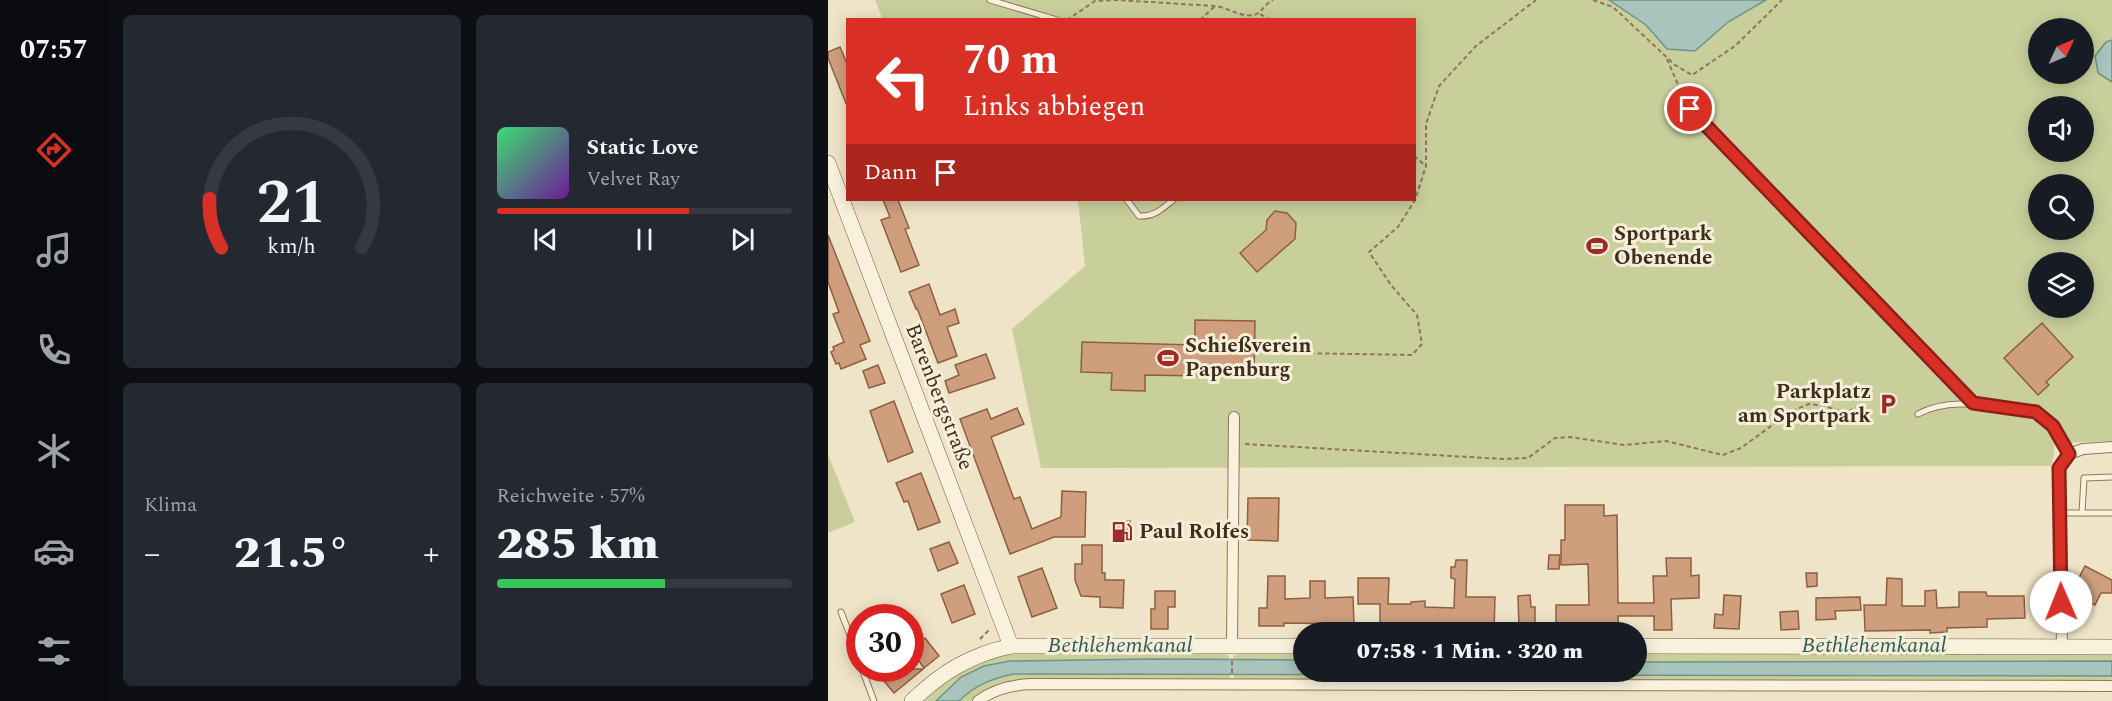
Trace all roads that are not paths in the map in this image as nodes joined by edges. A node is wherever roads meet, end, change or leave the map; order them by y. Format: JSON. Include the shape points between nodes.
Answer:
{"nodes":[{"id":1,"x":990,"y":0,"type":"edge"},
{"id":2,"x":1050,"y":18,"type":"edge"},
{"id":3,"x":1690,"y":109,"type":"road end"},
{"id":4,"x":828,"y":163,"type":"edge"},
{"id":5,"x":1128,"y":201,"type":"edge"},
{"id":6,"x":1172,"y":201,"type":"edge"},
{"id":7,"x":1973,"y":403,"type":"junction"},
{"id":8,"x":1918,"y":414,"type":"dead end"},
{"id":9,"x":1234,"y":417,"type":"dead end"},
{"id":10,"x":2112,"y":447,"type":"edge"},
{"id":11,"x":2069,"y":454,"type":"junction"},
{"id":12,"x":2112,"y":477,"type":"edge"},
{"id":13,"x":2060,"y":513,"type":"junction"},
{"id":14,"x":2082,"y":513,"type":"junction"},
{"id":15,"x":2112,"y":513,"type":"edge"},
{"id":16,"x":841,"y":612,"type":"dead end"},
{"id":17,"x":846,"y":625,"type":"edge"},
{"id":18,"x":1011,"y":646,"type":"junction"},
{"id":19,"x":1647,"y":646,"type":"edge"},
{"id":20,"x":1293,"y":647,"type":"edge"},
{"id":21,"x":2062,"y":647,"type":"junction"},
{"id":22,"x":2112,"y":647,"type":"edge"},
{"id":23,"x":1232,"y":651,"type":"junction"},
{"id":24,"x":867,"y":682,"type":"edge"},
{"id":25,"x":2112,"y":686,"type":"edge"},
{"id":26,"x":874,"y":701,"type":"edge"},
{"id":27,"x":912,"y":701,"type":"edge"},
{"id":28,"x":978,"y":701,"type":"edge"}],
"edges":[{"from":1,"to":2,"type":"lane"},
{"from":3,"to":7,"type":"lane"},
{"from":4,"to":18,"type":"street","name":"Barenbergstraße"},
{"from":5,"to":6,"type":"lane","via":[[1139,216],[1147,217]]},
{"from":7,"to":8,"type":"lane","via":[[1928,408]]},
{"from":7,"to":11,"type":"lane","via":[[2036,412],[2053,426]]},
{"from":9,"to":23,"type":"street"},
{"from":10,"to":11,"type":"street"},
{"from":11,"to":13,"type":"street","via":[[2059,468]]},
{"from":12,"to":14,"type":"lane","via":[[2084,477]]},
{"from":13,"to":14,"type":"lane"},
{"from":13,"to":21,"type":"street"},
{"from":14,"to":15,"type":"lane"},
{"from":16,"to":17,"type":"lane"},
{"from":18,"to":23,"type":"street"},
{"from":18,"to":27,"type":"street","via":[[971,657]]},
{"from":19,"to":21,"type":"street"},
{"from":20,"to":23,"type":"street"},
{"from":21,"to":22,"type":"street"},
{"from":24,"to":26,"type":"lane"},
{"from":25,"to":28,"type":"street","via":[[1031,684],[1004,687]]}]}
